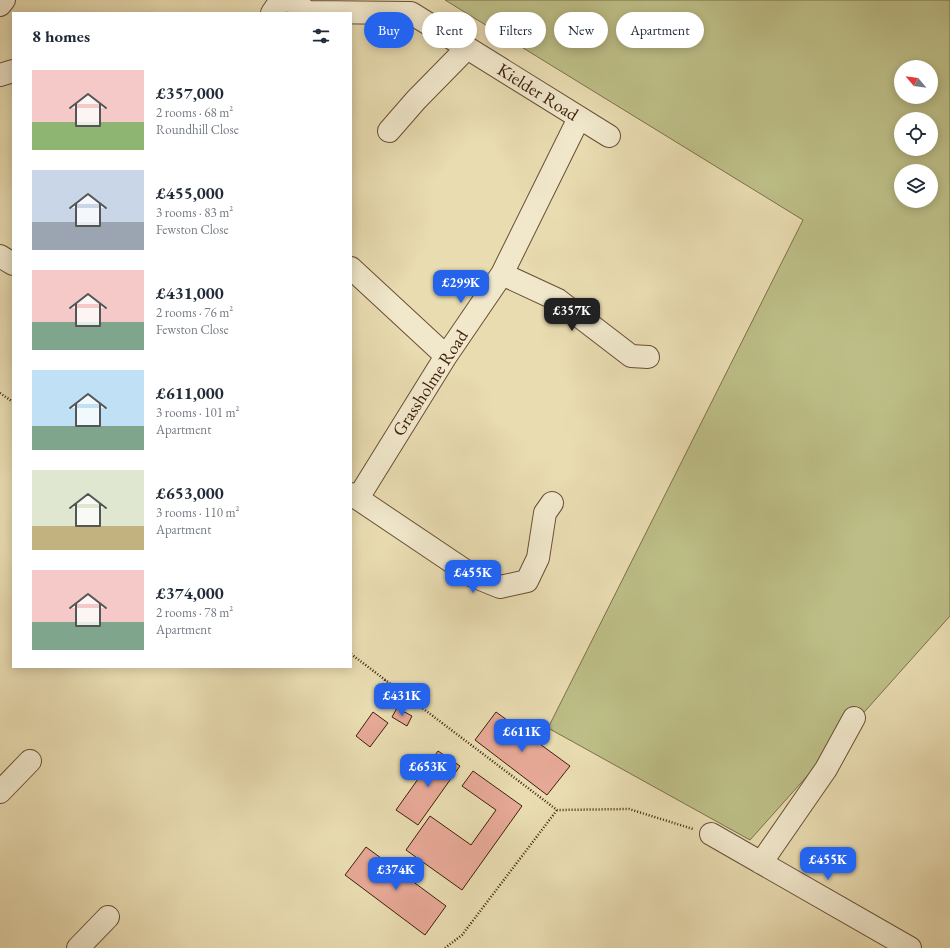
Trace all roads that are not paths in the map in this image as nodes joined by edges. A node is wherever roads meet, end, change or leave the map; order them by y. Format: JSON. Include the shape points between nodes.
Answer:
{"nodes":[{"id":1,"x":4,"y":0,"type":"edge"},
{"id":2,"x":281,"y":0,"type":"edge"},
{"id":3,"x":289,"y":0,"type":"edge"},
{"id":4,"x":0,"y":5,"type":"edge"},
{"id":5,"x":273,"y":12,"type":"edge"},
{"id":6,"x":308,"y":12,"type":"edge"},
{"id":7,"x":352,"y":12,"type":"edge"},
{"id":8,"x":422,"y":20,"type":"edge"},
{"id":9,"x":467,"y":48,"type":"joint"},
{"id":10,"x":12,"y":71,"type":"edge"},
{"id":11,"x":0,"y":75,"type":"edge"},
{"id":12,"x":579,"y":118,"type":"junction"},
{"id":13,"x":389,"y":131,"type":"dead end"},
{"id":14,"x":609,"y":136,"type":"dead end"},
{"id":15,"x":0,"y":256,"type":"edge"},
{"id":16,"x":12,"y":263,"type":"edge"},
{"id":17,"x":352,"y":269,"type":"edge"},
{"id":18,"x":502,"y":274,"type":"junction"},
{"id":19,"x":446,"y":356,"type":"junction"},
{"id":20,"x":648,"y":357,"type":"dead end"},
{"id":21,"x":354,"y":496,"type":"edge"},
{"id":22,"x":552,"y":503,"type":"dead end"},
{"id":23,"x":854,"y":718,"type":"dead end"},
{"id":24,"x":30,"y":761,"type":"dead end"},
{"id":25,"x":0,"y":792,"type":"edge"},
{"id":26,"x":711,"y":834,"type":"road end"},
{"id":27,"x":761,"y":863,"type":"junction"},
{"id":28,"x":108,"y":917,"type":"dead end"},
{"id":29,"x":78,"y":948,"type":"edge"},
{"id":30,"x":910,"y":948,"type":"edge"}],
"edges":[{"from":1,"to":4,"type":"street"},
{"from":2,"to":5,"type":"street"},
{"from":3,"to":6,"type":"street","name":"Kielder Road"},
{"from":7,"to":8,"type":"street","name":"Kielder Road","via":[[411,13]]},
{"from":9,"to":12,"type":"street","name":"Kielder Road"},
{"from":9,"to":13,"type":"street"},
{"from":10,"to":11,"type":"street"},
{"from":12,"to":14,"type":"street","name":"Kielder Road"},
{"from":12,"to":18,"type":"street","name":"Grassholme Road"},
{"from":15,"to":16,"type":"street"},
{"from":17,"to":19,"type":"street"},
{"from":18,"to":19,"type":"street","name":"Grassholme Road"},
{"from":18,"to":20,"type":"street","via":[[558,300],[631,356]]},
{"from":19,"to":21,"type":"street","name":"Grassholme Road"},
{"from":21,"to":22,"type":"street","via":[[473,576],[500,588],[527,581],[538,558],[545,513]]},
{"from":23,"to":27,"type":"street","via":[[826,770]]},
{"from":24,"to":25,"type":"street"},
{"from":26,"to":27,"type":"street"},
{"from":27,"to":30,"type":"street"},
{"from":28,"to":29,"type":"street"}]}
